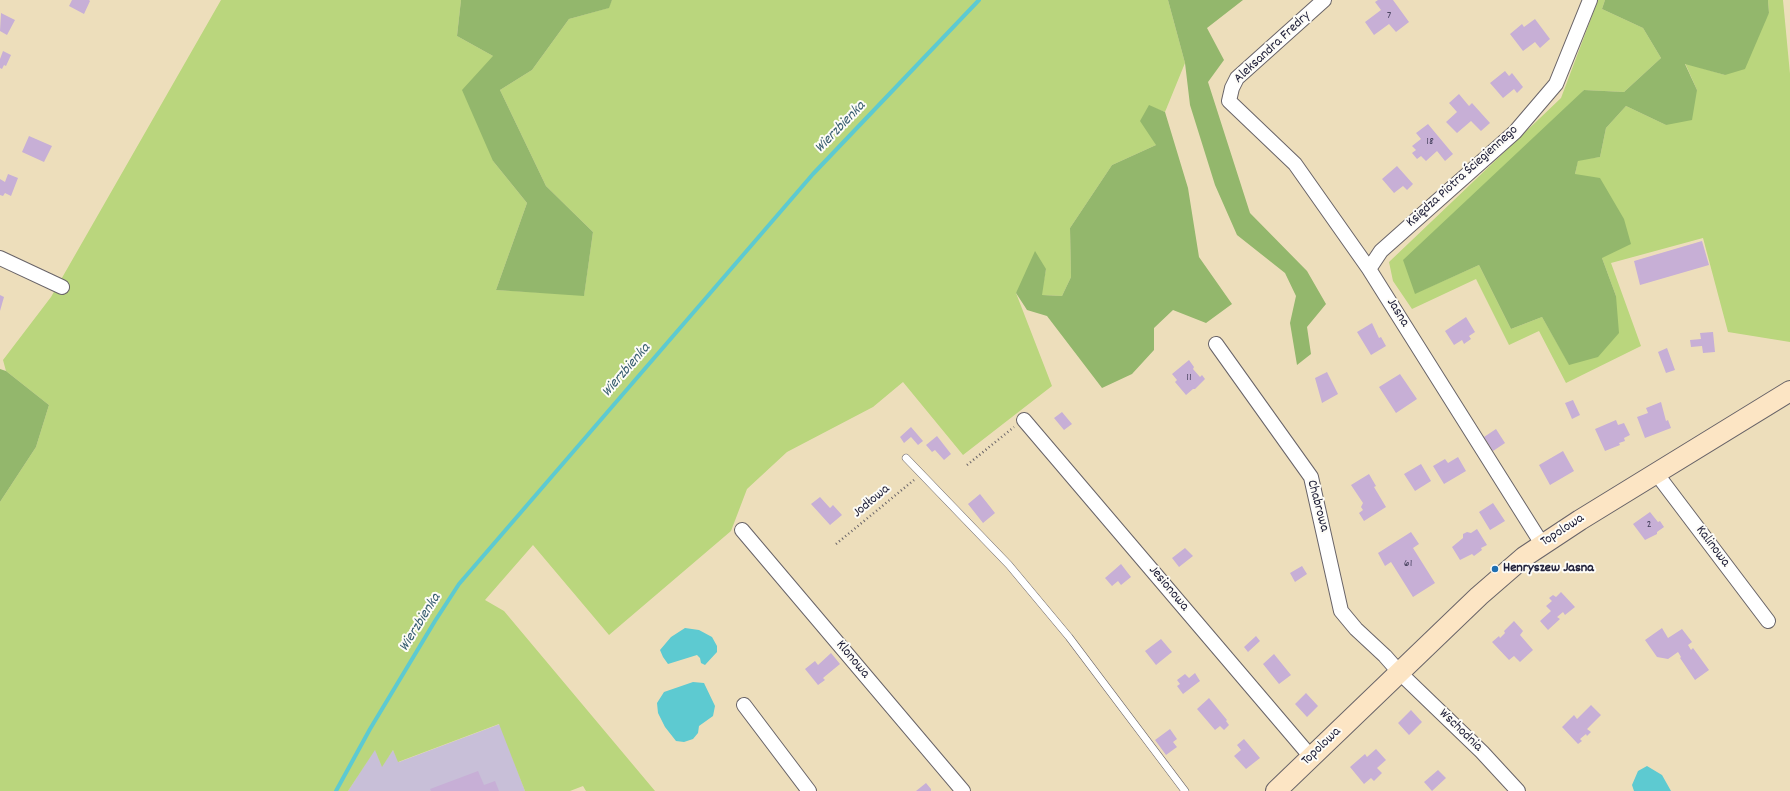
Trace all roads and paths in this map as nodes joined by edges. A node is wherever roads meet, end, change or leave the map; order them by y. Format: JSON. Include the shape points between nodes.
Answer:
{"nodes":[{"id":1,"x":1324,"y":0,"type":"edge"},
{"id":2,"x":1590,"y":0,"type":"edge"},
{"id":3,"x":1229,"y":100,"type":"joint"},
{"id":4,"x":0,"y":258,"type":"edge"},
{"id":5,"x":1369,"y":268,"type":"junction"},
{"id":6,"x":62,"y":287,"type":"dead end"},
{"id":7,"x":1216,"y":344,"type":"dead end"},
{"id":8,"x":1790,"y":391,"type":"edge"},
{"id":9,"x":1024,"y":420,"type":"joint"},
{"id":10,"x":906,"y":458,"type":"dead end"},
{"id":11,"x":967,"y":464,"type":"dead end"},
{"id":12,"x":1656,"y":473,"type":"junction"},
{"id":13,"x":920,"y":475,"type":"junction"},
{"id":14,"x":742,"y":530,"type":"dead end"},
{"id":15,"x":836,"y":544,"type":"dead end"},
{"id":16,"x":1542,"y":544,"type":"junction"},
{"id":17,"x":1768,"y":621,"type":"dead end"},
{"id":18,"x":1400,"y":673,"type":"junction"},
{"id":19,"x":744,"y":705,"type":"dead end"},
{"id":20,"x":1311,"y":757,"type":"junction"},
{"id":21,"x":809,"y":791,"type":"edge"},
{"id":22,"x":963,"y":791,"type":"edge"},
{"id":23,"x":1185,"y":791,"type":"edge"},
{"id":24,"x":1276,"y":791,"type":"edge"},
{"id":25,"x":1518,"y":791,"type":"edge"}],
"edges":[{"from":1,"to":3,"type":"street","name":"Aleksandra Fredry","via":[[1237,78]]},
{"from":2,"to":5,"type":"street","name":"Księdza Piotra Ściegiennego","via":[[1556,84],[1515,132],[1382,251]]},
{"from":3,"to":5,"type":"street","name":"Jasna","via":[[1295,164]]},
{"from":4,"to":6,"type":"street"},
{"from":5,"to":16,"type":"street","name":"Jasna"},
{"from":7,"to":18,"type":"street","name":"Chabrowa","via":[[1311,477],[1341,611]]},
{"from":8,"to":12,"type":"street","name":"Topolowa"},
{"from":9,"to":11,"type":"path"},
{"from":9,"to":20,"type":"street","name":"Jesionowa"},
{"from":10,"to":13,"type":"lane"},
{"from":12,"to":16,"type":"street","name":"Topolowa"},
{"from":12,"to":17,"type":"street","name":"Kalinowa"},
{"from":13,"to":15,"type":"path","name":"Jodłowa"},
{"from":13,"to":23,"type":"lane","via":[[1009,565],[1070,637]]},
{"from":14,"to":22,"type":"street","name":"Klonowa"},
{"from":16,"to":18,"type":"street","name":"Topolowa","via":[[1502,575]]},
{"from":18,"to":20,"type":"street","name":"Topolowa"},
{"from":18,"to":25,"type":"street","name":"Wschodnia","via":[[1482,752]]},
{"from":19,"to":21,"type":"street"},
{"from":20,"to":24,"type":"street","name":"Topolowa"}]}
